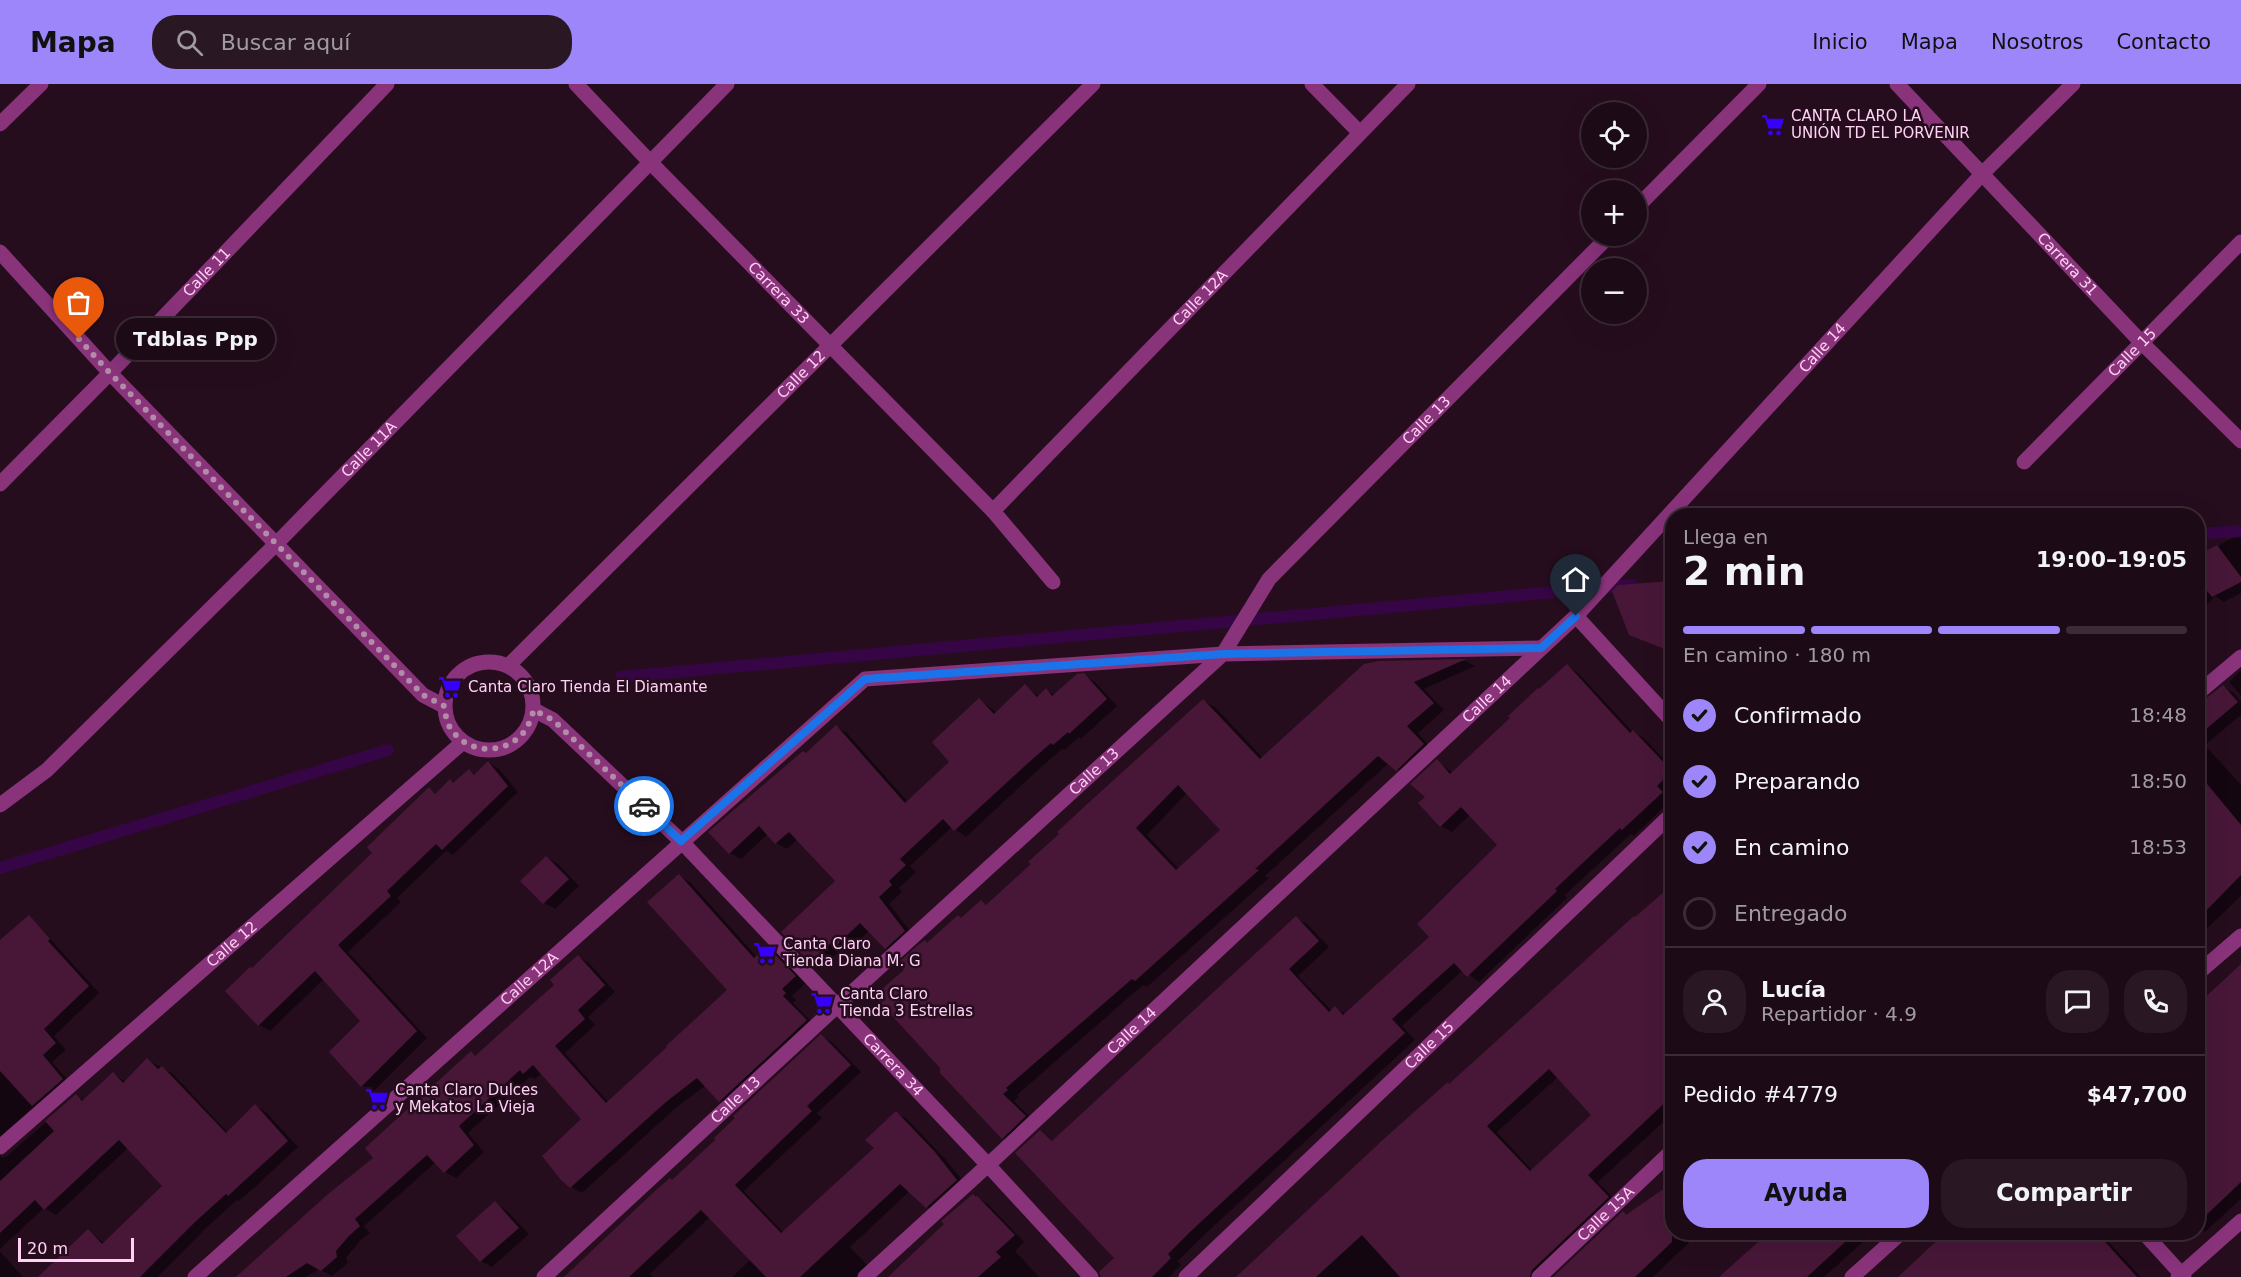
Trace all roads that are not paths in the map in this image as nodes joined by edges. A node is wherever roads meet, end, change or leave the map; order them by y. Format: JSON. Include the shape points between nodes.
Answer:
{"nodes":[{"id":1,"x":41,"y":84,"type":"edge"},
{"id":2,"x":387,"y":84,"type":"edge"},
{"id":3,"x":576,"y":84,"type":"edge"},
{"id":4,"x":728,"y":84,"type":"edge"},
{"id":5,"x":1093,"y":84,"type":"edge"},
{"id":6,"x":1312,"y":84,"type":"edge"},
{"id":7,"x":1408,"y":84,"type":"edge"},
{"id":8,"x":1759,"y":84,"type":"edge"},
{"id":9,"x":1897,"y":84,"type":"edge"},
{"id":10,"x":2073,"y":84,"type":"edge"},
{"id":11,"x":0,"y":124,"type":"edge"},
{"id":12,"x":1360,"y":133,"type":"junction"},
{"id":13,"x":650,"y":162,"type":"junction"},
{"id":14,"x":1983,"y":173,"type":"junction"},
{"id":15,"x":1647,"y":197,"type":"edge"},
{"id":16,"x":2241,"y":242,"type":"edge"},
{"id":17,"x":1599,"y":246,"type":"edge"},
{"id":18,"x":0,"y":252,"type":"edge"},
{"id":19,"x":2142,"y":343,"type":"junction"},
{"id":20,"x":830,"y":346,"type":"junction"},
{"id":21,"x":110,"y":373,"type":"junction"},
{"id":22,"x":2241,"y":441,"type":"edge"},
{"id":23,"x":2024,"y":462,"type":"dead end"},
{"id":24,"x":0,"y":484,"type":"edge"},
{"id":25,"x":1675,"y":508,"type":"edge"},
{"id":26,"x":993,"y":511,"type":"junction"},
{"id":27,"x":1665,"y":519,"type":"edge"},
{"id":28,"x":276,"y":544,"type":"junction"},
{"id":29,"x":1053,"y":582,"type":"dead end"},
{"id":30,"x":1576,"y":616,"type":"junction"},
{"id":31,"x":1541,"y":648,"type":"junction"},
{"id":32,"x":1223,"y":654,"type":"junction"},
{"id":33,"x":2241,"y":657,"type":"edge"},
{"id":34,"x":509,"y":665,"type":"junction"},
{"id":35,"x":2205,"y":687,"type":"edge"},
{"id":36,"x":444,"y":706,"type":"junction"},
{"id":37,"x":534,"y":710,"type":"junction"},
{"id":38,"x":1665,"y":713,"type":"edge"},
{"id":39,"x":463,"y":742,"type":"junction"},
{"id":40,"x":0,"y":805,"type":"edge"},
{"id":41,"x":1665,"y":821,"type":"edge"},
{"id":42,"x":681,"y":841,"type":"junction"},
{"id":43,"x":2241,"y":936,"type":"edge"},
{"id":44,"x":2205,"y":967,"type":"edge"},
{"id":45,"x":837,"y":1006,"type":"junction"},
{"id":46,"x":0,"y":1147,"type":"edge"},
{"id":47,"x":1665,"y":1158,"type":"edge"},
{"id":48,"x":988,"y":1165,"type":"junction"},
{"id":49,"x":2241,"y":1221,"type":"edge"},
{"id":50,"x":1893,"y":1240,"type":"edge"},
{"id":51,"x":2150,"y":1240,"type":"edge"},
{"id":52,"x":2181,"y":1276,"type":"edge"},
{"id":53,"x":195,"y":1277,"type":"edge"},
{"id":54,"x":544,"y":1277,"type":"edge"},
{"id":55,"x":865,"y":1277,"type":"edge"},
{"id":56,"x":1091,"y":1277,"type":"edge"},
{"id":57,"x":1186,"y":1277,"type":"edge"},
{"id":58,"x":1539,"y":1277,"type":"edge"},
{"id":59,"x":1852,"y":1277,"type":"edge"}],
"edges":[{"from":1,"to":11,"type":"street"},
{"from":2,"to":21,"type":"street","name":"Calle 11"},
{"from":3,"to":13,"type":"street","name":"Carrera 33"},
{"from":4,"to":13,"type":"street","name":"Calle 11A"},
{"from":5,"to":20,"type":"street","name":"Calle 12"},
{"from":6,"to":12,"type":"street"},
{"from":7,"to":12,"type":"street","name":"Calle 12A"},
{"from":8,"to":15,"type":"street"},
{"from":9,"to":14,"type":"street","name":"Carrera 31"},
{"from":10,"to":14,"type":"street","name":"Calle 14"},
{"from":12,"to":26,"type":"street","name":"Calle 12A"},
{"from":13,"to":20,"type":"street","name":"Carrera 33"},
{"from":13,"to":28,"type":"street","name":"Calle 11A"},
{"from":14,"to":19,"type":"street","name":"Carrera 31"},
{"from":14,"to":25,"type":"street","name":"Calle 14"},
{"from":16,"to":19,"type":"street","name":"Calle 15"},
{"from":17,"to":32,"type":"street","name":"Calle 13","via":[[1269,579]]},
{"from":18,"to":21,"type":"street"},
{"from":19,"to":22,"type":"street","name":"Carrera 31"},
{"from":19,"to":23,"type":"street","name":"Calle 15"},
{"from":20,"to":26,"type":"street","name":"Carrera 33"},
{"from":20,"to":34,"type":"street","name":"Calle 12"},
{"from":21,"to":24,"type":"street","name":"Calle 11"},
{"from":21,"to":28,"type":"street"},
{"from":26,"to":29,"type":"street","name":"Carrera 33"},
{"from":27,"to":30,"type":"street","name":"Calle 14"},
{"from":28,"to":36,"type":"street","via":[[423,695]]},
{"from":28,"to":40,"type":"street","name":"Calle 11A","via":[[46,770]]},
{"from":30,"to":31,"type":"street","name":"Calle 14"},
{"from":30,"to":38,"type":"street"},
{"from":31,"to":32,"type":"street"},
{"from":31,"to":48,"type":"street","name":"Calle 14"},
{"from":32,"to":42,"type":"street","name":"Calle 12A","via":[[865,679]]},
{"from":32,"to":45,"type":"street","name":"Calle 13"},
{"from":33,"to":35,"type":"street"},
{"from":34,"to":36,"type":"street","via":[[487,661],[466,668],[450,684]]},
{"from":34,"to":37,"type":"street","via":[[528,683]]},
{"from":36,"to":39,"type":"street","via":[[448,724]]},
{"from":37,"to":39,"type":"street","via":[[525,731],[508,747],[485,750]]},
{"from":37,"to":42,"type":"street","name":"Carrera 34","via":[[553,720]]},
{"from":39,"to":46,"type":"street","name":"Calle 12"},
{"from":41,"to":57,"type":"street","name":"Calle 15"},
{"from":42,"to":45,"type":"street","name":"Carrera 34"},
{"from":42,"to":53,"type":"street","name":"Calle 12A"},
{"from":43,"to":44,"type":"street"},
{"from":45,"to":48,"type":"street","name":"Carrera 34"},
{"from":45,"to":54,"type":"street","name":"Calle 13"},
{"from":47,"to":58,"type":"street","name":"Calle 15A"},
{"from":48,"to":55,"type":"street","name":"Calle 14"},
{"from":48,"to":56,"type":"street","name":"Carrera 34"},
{"from":49,"to":52,"type":"street"},
{"from":50,"to":59,"type":"street"},
{"from":51,"to":52,"type":"street"}]}
